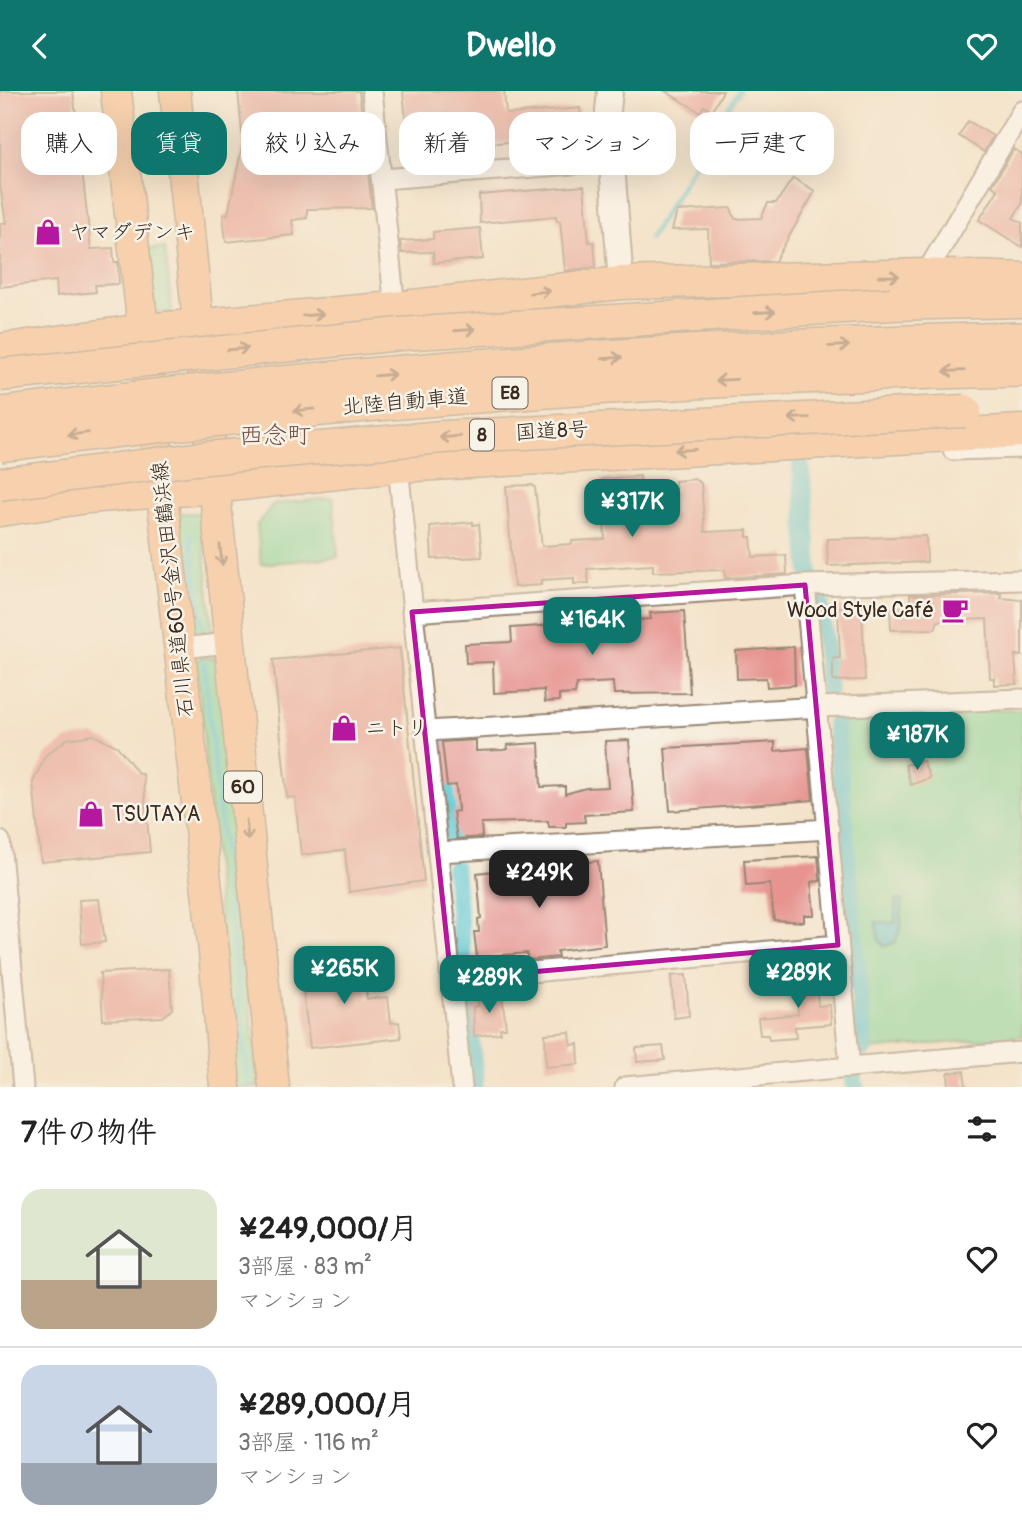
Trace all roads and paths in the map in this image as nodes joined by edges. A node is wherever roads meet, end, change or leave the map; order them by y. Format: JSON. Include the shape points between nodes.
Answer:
{"nodes":[{"id":1,"x":116,"y":91,"type":"edge"},
{"id":2,"x":175,"y":91,"type":"edge"},
{"id":3,"x":372,"y":91,"type":"edge"},
{"id":4,"x":610,"y":91,"type":"edge"},
{"id":5,"x":1022,"y":111,"type":"edge"},
{"id":6,"x":608,"y":112,"type":"edge"},
{"id":7,"x":509,"y":169,"type":"edge"},
{"id":8,"x":613,"y":175,"type":"edge"},
{"id":9,"x":382,"y":179,"type":"junction"},
{"id":10,"x":925,"y":275,"type":"junction"},
{"id":11,"x":1022,"y":279,"type":"edge"},
{"id":12,"x":621,"y":283,"type":"junction"},
{"id":13,"x":1022,"y":300,"type":"edge"},
{"id":14,"x":395,"y":307,"type":"junction"},
{"id":15,"x":197,"y":326,"type":"junction"},
{"id":16,"x":144,"y":330,"type":"junction"},
{"id":17,"x":1022,"y":340,"type":"edge"},
{"id":18,"x":0,"y":350,"type":"edge"},
{"id":19,"x":1022,"y":369,"type":"edge"},
{"id":20,"x":0,"y":375,"type":"edge"},
{"id":21,"x":1022,"y":410,"type":"edge"},
{"id":22,"x":0,"y":415,"type":"edge"},
{"id":23,"x":1022,"y":431,"type":"edge"},
{"id":24,"x":0,"y":444,"type":"edge"},
{"id":25,"x":803,"y":444,"type":"junction"},
{"id":26,"x":1022,"y":448,"type":"edge"},
{"id":27,"x":398,"y":466,"type":"junction"},
{"id":28,"x":0,"y":484,"type":"edge"},
{"id":29,"x":214,"y":487,"type":"junction"},
{"id":30,"x":164,"y":492,"type":"junction"},
{"id":31,"x":0,"y":510,"type":"edge"},
{"id":32,"x":1022,"y":580,"type":"edge"},
{"id":33,"x":805,"y":585,"type":"junction"},
{"id":34,"x":411,"y":612,"type":"junction"},
{"id":35,"x":229,"y":643,"type":"junction"},
{"id":36,"x":181,"y":648,"type":"junction"},
{"id":37,"x":1022,"y":699,"type":"edge"},
{"id":38,"x":819,"y":707,"type":"junction"},
{"id":39,"x":427,"y":730,"type":"junction"},
{"id":40,"x":829,"y":829,"type":"junction"},
{"id":41,"x":0,"y":841,"type":"edge"},
{"id":42,"x":438,"y":852,"type":"junction"},
{"id":43,"x":838,"y":945,"type":"junction"},
{"id":44,"x":6,"y":954,"type":"edge"},
{"id":45,"x":451,"y":979,"type":"junction"},
{"id":46,"x":1022,"y":1052,"type":"edge"},
{"id":47,"x":850,"y":1067,"type":"junction"},
{"id":48,"x":23,"y":1087,"type":"edge"},
{"id":49,"x":225,"y":1087,"type":"edge"},
{"id":50,"x":274,"y":1087,"type":"edge"},
{"id":51,"x":462,"y":1087,"type":"edge"},
{"id":52,"x":625,"y":1087,"type":"edge"}],
"edges":[{"from":1,"to":16,"type":"main road","name":"石川県道60号金沢田鶴浜線","number":"60"},
{"from":2,"to":15,"type":"main road","number":"60"},
{"from":3,"to":9,"type":"street"},
{"from":4,"to":6,"type":"street"},
{"from":5,"to":10,"type":"street"},
{"from":7,"to":9,"type":"street"},
{"from":8,"to":12,"type":"street"},
{"from":9,"to":14,"type":"street"},
{"from":10,"to":11,"type":"highway"},
{"from":12,"to":10,"type":"highway","one_way":true},
{"from":14,"to":12,"type":"highway","one_way":true},
{"from":20,"to":13,"type":"highway","one_way":true,"bridge":true,"via":[[400,334]]},
{"from":15,"to":14,"type":"highway","one_way":true},
{"from":15,"to":16,"type":"highway"},
{"from":15,"to":29,"type":"main road","number":"60"},
{"from":16,"to":18,"type":"highway"},
{"from":16,"to":30,"type":"main road","name":"石川県道60号金沢田鶴浜線","number":"60"},
{"from":22,"to":17,"type":"highway","name":"北陸自動車道","number":"E8","one_way":true,"bridge":true,"via":[[146,397],[534,363]]},
{"from":19,"to":24,"type":"highway","name":"北陸自動車道","number":"E8","one_way":true,"bridge":true,"via":[[542,391],[122,428]]},
{"from":21,"to":28,"type":"highway","name":"国道8号","number":"8","one_way":true,"bridge":true,"via":[[442,437],[195,459]]},
{"from":23,"to":25,"type":"highway","number":"8"},
{"from":25,"to":26,"type":"street","via":[[913,452]]},
{"from":25,"to":27,"type":"highway","number":"8","one_way":true},
{"from":27,"to":29,"type":"highway","number":"8"},
{"from":27,"to":34,"type":"street"},
{"from":29,"to":30,"type":"highway"},
{"from":29,"to":35,"type":"main road","number":"60","one_way":true},
{"from":30,"to":31,"type":"highway"},
{"from":30,"to":36,"type":"main road","name":"石川県道60号金沢田鶴浜線","number":"60"},
{"from":32,"to":33,"type":"street"},
{"from":33,"to":34,"type":"street"},
{"from":33,"to":38,"type":"street"},
{"from":34,"to":39,"type":"street"},
{"from":35,"to":36,"type":"street"},
{"from":35,"to":50,"type":"main road","number":"60","one_way":true},
{"from":36,"to":49,"type":"main road","name":"石川県道60号金沢田鶴浜線","number":"60"},
{"from":37,"to":38,"type":"street"},
{"from":38,"to":39,"type":"street"},
{"from":38,"to":40,"type":"street"},
{"from":39,"to":42,"type":"street"},
{"from":40,"to":42,"type":"street"},
{"from":40,"to":43,"type":"street"},
{"from":41,"to":44,"type":"street"},
{"from":42,"to":45,"type":"street"},
{"from":43,"to":45,"type":"street"},
{"from":43,"to":47,"type":"street"},
{"from":44,"to":48,"type":"street"},
{"from":45,"to":51,"type":"street"},
{"from":46,"to":47,"type":"street"},
{"from":47,"to":52,"type":"street"}]}
